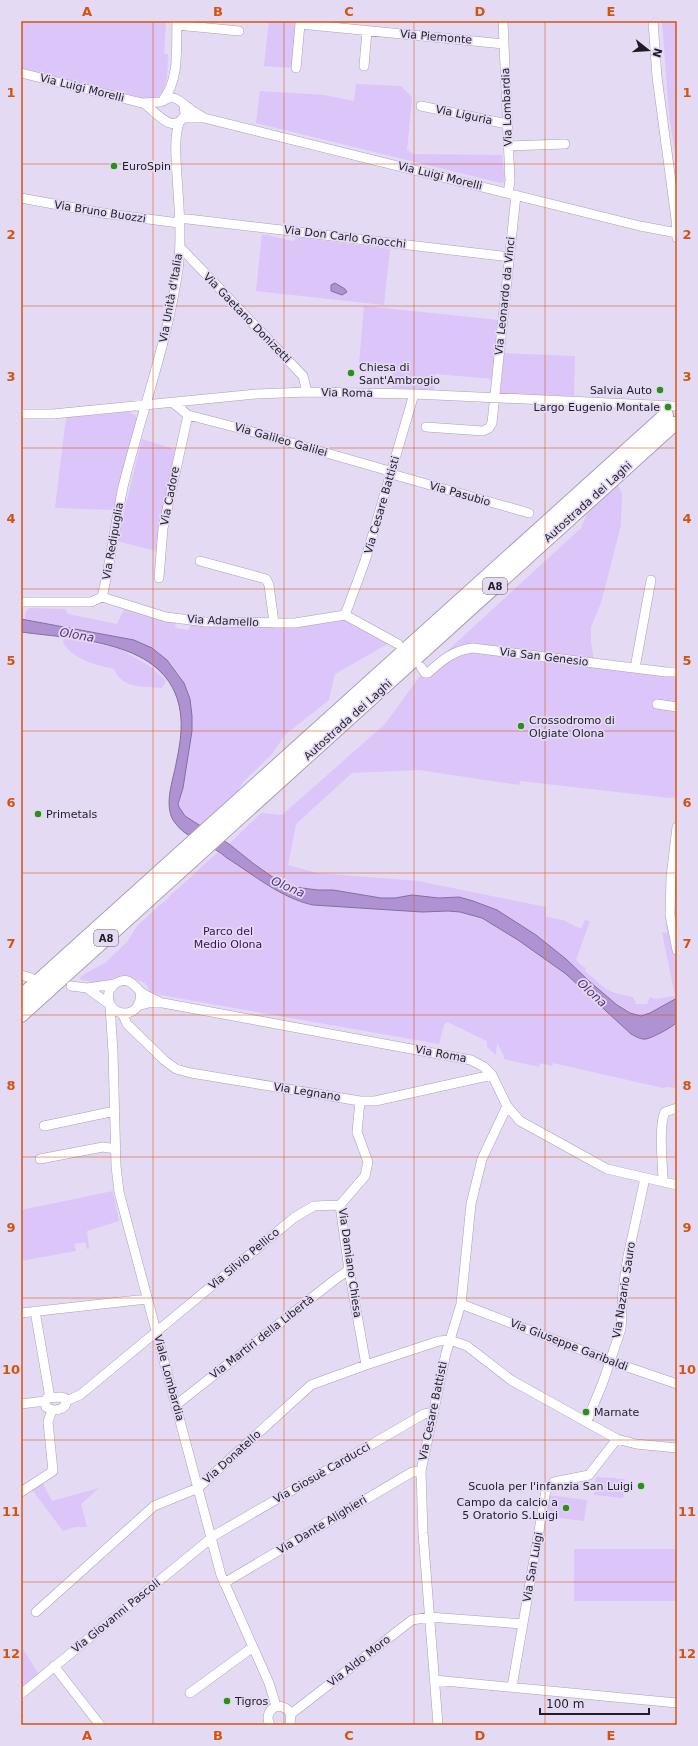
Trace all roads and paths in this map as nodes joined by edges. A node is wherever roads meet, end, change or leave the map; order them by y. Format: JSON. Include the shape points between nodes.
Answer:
{"nodes":[{"id":1,"x":503,"y":21,"type":"edge"},
{"id":2,"x":653,"y":21,"type":"edge"},
{"id":3,"x":177,"y":23,"type":"edge"},
{"id":4,"x":239,"y":31,"type":"dead end"},
{"id":5,"x":367,"y":31,"type":"junction"},
{"id":6,"x":504,"y":44,"type":"junction"},
{"id":7,"x":364,"y":66,"type":"dead end"},
{"id":8,"x":296,"y":68,"type":"dead end"},
{"id":9,"x":21,"y":73,"type":"edge"},
{"id":10,"x":174,"y":80,"type":"junction"},
{"id":11,"x":162,"y":101,"type":"junction"},
{"id":12,"x":142,"y":103,"type":"junction"},
{"id":13,"x":183,"y":103,"type":"junction"},
{"id":14,"x":421,"y":106,"type":"dead end"},
{"id":15,"x":204,"y":118,"type":"junction"},
{"id":16,"x":162,"y":119,"type":"junction"},
{"id":17,"x":181,"y":120,"type":"junction"},
{"id":18,"x":508,"y":124,"type":"junction"},
{"id":19,"x":175,"y":140,"type":"junction"},
{"id":20,"x":565,"y":144,"type":"dead end"},
{"id":21,"x":508,"y":146,"type":"junction"},
{"id":22,"x":512,"y":194,"type":"junction"},
{"id":23,"x":21,"y":198,"type":"edge"},
{"id":24,"x":179,"y":220,"type":"junction"},
{"id":25,"x":677,"y":235,"type":"edge"},
{"id":26,"x":180,"y":247,"type":"junction"},
{"id":27,"x":510,"y":257,"type":"junction"},
{"id":28,"x":307,"y":392,"type":"junction"},
{"id":29,"x":414,"y":394,"type":"junction"},
{"id":30,"x":494,"y":398,"type":"junction"},
{"id":31,"x":173,"y":403,"type":"junction"},
{"id":32,"x":146,"y":406,"type":"junction"},
{"id":33,"x":674,"y":412,"type":"edge"},
{"id":34,"x":21,"y":414,"type":"edge"},
{"id":35,"x":188,"y":415,"type":"junction"},
{"id":36,"x":426,"y":427,"type":"dead end"},
{"id":37,"x":391,"y":472,"type":"junction"},
{"id":38,"x":529,"y":513,"type":"dead end"},
{"id":39,"x":200,"y":561,"type":"dead end"},
{"id":40,"x":159,"y":578,"type":"dead end"},
{"id":41,"x":651,"y":580,"type":"dead end"},
{"id":42,"x":102,"y":597,"type":"junction"},
{"id":43,"x":21,"y":602,"type":"edge"},
{"id":44,"x":345,"y":614,"type":"junction"},
{"id":45,"x":274,"y":623,"type":"junction"},
{"id":46,"x":398,"y":644,"type":"dead end"},
{"id":47,"x":420,"y":667,"type":"dead end"},
{"id":48,"x":635,"y":668,"type":"junction"},
{"id":49,"x":677,"y":672,"type":"edge"},
{"id":50,"x":657,"y":704,"type":"dead end"},
{"id":51,"x":677,"y":707,"type":"edge"},
{"id":52,"x":677,"y":827,"type":"edge"},
{"id":53,"x":219,"y":828,"type":"junction"},
{"id":54,"x":677,"y":950,"type":"edge"},
{"id":55,"x":115,"y":984,"type":"junction"},
{"id":56,"x":71,"y":986,"type":"dead end"},
{"id":57,"x":87,"y":988,"type":"junction"},
{"id":58,"x":140,"y":991,"type":"junction"},
{"id":59,"x":21,"y":997,"type":"edge"},
{"id":60,"x":163,"y":1003,"type":"junction"},
{"id":61,"x":110,"y":1005,"type":"junction"},
{"id":62,"x":135,"y":1009,"type":"junction"},
{"id":63,"x":122,"y":1013,"type":"junction"},
{"id":64,"x":21,"y":1015,"type":"edge"},
{"id":65,"x":135,"y":1032,"type":"junction"},
{"id":66,"x":112,"y":1038,"type":"junction"},
{"id":67,"x":492,"y":1075,"type":"junction"},
{"id":68,"x":360,"y":1101,"type":"junction"},
{"id":69,"x":507,"y":1106,"type":"junction"},
{"id":70,"x":677,"y":1108,"type":"edge"},
{"id":71,"x":115,"y":1111,"type":"junction"},
{"id":72,"x":44,"y":1126,"type":"dead end"},
{"id":73,"x":116,"y":1149,"type":"junction"},
{"id":74,"x":40,"y":1159,"type":"dead end"},
{"id":75,"x":645,"y":1178,"type":"junction"},
{"id":76,"x":663,"y":1182,"type":"junction"},
{"id":77,"x":677,"y":1185,"type":"edge"},
{"id":78,"x":340,"y":1205,"type":"junction"},
{"id":79,"x":349,"y":1270,"type":"junction"},
{"id":80,"x":147,"y":1299,"type":"junction"},
{"id":81,"x":461,"y":1304,"type":"junction"},
{"id":82,"x":35,"y":1311,"type":"junction"},
{"id":83,"x":21,"y":1313,"type":"edge"},
{"id":84,"x":156,"y":1332,"type":"junction"},
{"id":85,"x":450,"y":1340,"type":"junction"},
{"id":86,"x":610,"y":1361,"type":"junction"},
{"id":87,"x":366,"y":1365,"type":"junction"},
{"id":88,"x":677,"y":1384,"type":"edge"},
{"id":89,"x":47,"y":1400,"type":"junction"},
{"id":90,"x":66,"y":1401,"type":"junction"},
{"id":91,"x":21,"y":1404,"type":"edge"},
{"id":92,"x":176,"y":1406,"type":"junction"},
{"id":93,"x":52,"y":1410,"type":"junction"},
{"id":94,"x":434,"y":1412,"type":"junction"},
{"id":95,"x":587,"y":1421,"type":"junction"},
{"id":96,"x":617,"y":1439,"type":"junction"},
{"id":97,"x":677,"y":1448,"type":"edge"},
{"id":98,"x":421,"y":1471,"type":"junction"},
{"id":99,"x":198,"y":1488,"type":"junction"},
{"id":100,"x":21,"y":1492,"type":"edge"},
{"id":101,"x":212,"y":1538,"type":"junction"},
{"id":102,"x":224,"y":1583,"type":"junction"},
{"id":103,"x":36,"y":1612,"type":"dead end"},
{"id":104,"x":429,"y":1617,"type":"junction"},
{"id":105,"x":523,"y":1624,"type":"junction"},
{"id":106,"x":253,"y":1648,"type":"junction"},
{"id":107,"x":54,"y":1666,"type":"junction"},
{"id":108,"x":434,"y":1680,"type":"junction"},
{"id":109,"x":512,"y":1687,"type":"junction"},
{"id":110,"x":190,"y":1693,"type":"dead end"},
{"id":111,"x":21,"y":1694,"type":"edge"},
{"id":112,"x":677,"y":1702,"type":"edge"},
{"id":113,"x":276,"y":1706,"type":"junction"},
{"id":114,"x":292,"y":1714,"type":"junction"},
{"id":115,"x":100,"y":1725,"type":"edge"},
{"id":116,"x":270,"y":1725,"type":"edge"},
{"id":117,"x":290,"y":1725,"type":"edge"},
{"id":118,"x":438,"y":1725,"type":"edge"}],
"edges":[{"from":1,"to":6,"type":"street","name":"Via Lombardia"},
{"from":2,"to":25,"type":"street"},
{"from":3,"to":4,"type":"street"},
{"from":3,"to":10,"type":"street"},
{"from":5,"to":6,"type":"street","name":"Via Piemonte"},
{"from":5,"to":7,"type":"street"},
{"from":5,"to":8,"type":"street","name":"Via Piemonte","via":[[300,24]]},
{"from":6,"to":18,"type":"street","name":"Via Lombardia"},
{"from":9,"to":12,"type":"street","name":"Via Luigi Morelli"},
{"from":10,"to":11,"type":"street","via":[[169,93]]},
{"from":10,"to":13,"type":"street"},
{"from":11,"to":12,"type":"street","name":"Via Luigi Morelli"},
{"from":11,"to":13,"type":"street","name":"Via Luigi Morelli","via":[[171,97]]},
{"from":11,"to":16,"type":"street","via":[[159,107]]},
{"from":12,"to":16,"type":"street","name":"Via Luigi Morelli"},
{"from":13,"to":15,"type":"street","name":"Via Luigi Morelli"},
{"from":13,"to":17,"type":"street","via":[[185,112]]},
{"from":14,"to":18,"type":"street","name":"Via Liguria"},
{"from":15,"to":17,"type":"street","name":"Via Luigi Morelli"},
{"from":15,"to":22,"type":"street","name":"Via Luigi Morelli"},
{"from":16,"to":17,"type":"street","name":"Via Luigi Morelli","via":[[174,124]]},
{"from":16,"to":19,"type":"street","name":"Via Unità d'Italia"},
{"from":17,"to":19,"type":"street","name":"Via Unità d'Italia"},
{"from":18,"to":21,"type":"street","name":"Via Lombardia"},
{"from":19,"to":24,"type":"street","name":"Via Unità d'Italia"},
{"from":20,"to":21,"type":"street"},
{"from":21,"to":22,"type":"street","name":"Via Lombardia"},
{"from":22,"to":25,"type":"street","name":"Via Luigi Morelli"},
{"from":22,"to":27,"type":"street","name":"Via Leonardo da Vinci"},
{"from":23,"to":24,"type":"street","name":"Via Bruno Buozzi","via":[[112,215]]},
{"from":24,"to":26,"type":"street","name":"Via Unità d'Italia"},
{"from":24,"to":27,"type":"street","name":"Via Don Carlo Gnocchi"},
{"from":26,"to":28,"type":"street","name":"Via Gaetano Donizetti","via":[[303,376]]},
{"from":26,"to":32,"type":"street","name":"Via Unità d'Italia","via":[[170,312]]},
{"from":27,"to":30,"type":"street","name":"Via Leonardo da Vinci"},
{"from":28,"to":29,"type":"street","name":"Via Roma"},
{"from":28,"to":31,"type":"street","name":"Via Roma","via":[[257,394]]},
{"from":29,"to":30,"type":"street","name":"Via Roma"},
{"from":29,"to":37,"type":"street","name":"Via Cesare Battisti"},
{"from":30,"to":33,"type":"street","name":"Via Roma"},
{"from":30,"to":36,"type":"street","name":"Via Leonardo da Vinci","via":[[492,421],[485,430]]},
{"from":31,"to":32,"type":"street","name":"Via Roma"},
{"from":31,"to":35,"type":"street","name":"Via Galileo Galilei"},
{"from":32,"to":34,"type":"street","name":"Via Roma"},
{"from":32,"to":42,"type":"street","name":"Via Redipuglia","via":[[123,489]]},
{"from":33,"to":53,"type":"highway","name":"Autostrada dei Laghi","number":"A8"},
{"from":35,"to":37,"type":"street","name":"Via Galileo Galilei"},
{"from":35,"to":40,"type":"street","name":"Via Cadore","via":[[163,528]]},
{"from":37,"to":38,"type":"street","name":"Via Pasubio","via":[[395,476]]},
{"from":37,"to":44,"type":"street","name":"Via Cesare Battisti","via":[[365,561]]},
{"from":39,"to":45,"type":"street","via":[[266,579]]},
{"from":41,"to":48,"type":"street"},
{"from":42,"to":43,"type":"street","via":[[91,602]]},
{"from":42,"to":45,"type":"street","name":"Via Adamello","via":[[166,617],[206,622]]},
{"from":44,"to":45,"type":"street","name":"Via Adamello","via":[[295,623]]},
{"from":44,"to":46,"type":"street"},
{"from":47,"to":48,"type":"street","name":"Via San Genesio","via":[[428,673],[444,658],[473,648]]},
{"from":48,"to":49,"type":"street","name":"Via San Genesio"},
{"from":50,"to":51,"type":"street"},
{"from":52,"to":54,"type":"street","via":[[670,907]]},
{"from":53,"to":59,"type":"highway","name":"Autostrada dei Laghi","number":"A8","via":[[175,858]]},
{"from":53,"to":64,"type":"highway","name":"Autostrada dei Laghi","number":"A8","via":[[192,861]]},
{"from":55,"to":57,"type":"street"},
{"from":55,"to":58,"type":"street","name":"Via Roma","via":[[128,981]]},
{"from":55,"to":61,"type":"street","via":[[108,995]]},
{"from":56,"to":57,"type":"street"},
{"from":57,"to":61,"type":"street"},
{"from":58,"to":60,"type":"street","name":"Via Roma"},
{"from":58,"to":62,"type":"street","via":[[141,996]]},
{"from":60,"to":62,"type":"street","name":"Via Roma","via":[[148,1003]]},
{"from":60,"to":67,"type":"street","name":"Via Roma","via":[[462,1058],[484,1067]]},
{"from":61,"to":63,"type":"street"},
{"from":61,"to":66,"type":"street","name":"Viale Lombardia"},
{"from":62,"to":63,"type":"street","name":"Via Roma"},
{"from":62,"to":65,"type":"street","via":[[130,1020]]},
{"from":63,"to":65,"type":"street","name":"Via Legnano","via":[[127,1024]]},
{"from":63,"to":66,"type":"street","name":"Viale Lombardia"},
{"from":65,"to":68,"type":"street","name":"Via Legnano","via":[[170,1065],[182,1071]]},
{"from":66,"to":71,"type":"street","name":"Viale Lombardia"},
{"from":67,"to":68,"type":"street","name":"Via Legnano","via":[[375,1101]]},
{"from":67,"to":69,"type":"street","name":"Via Roma"},
{"from":68,"to":78,"type":"street","name":"Via Damiano Chiesa","via":[[357,1132],[368,1162],[365,1176]]},
{"from":69,"to":75,"type":"street","name":"Via Roma","via":[[520,1121],[607,1169]]},
{"from":69,"to":81,"type":"street","name":"Via Cesare Battisti","via":[[482,1159],[470,1204]]},
{"from":70,"to":76,"type":"street","via":[[665,1112],[663,1116]]},
{"from":71,"to":72,"type":"street"},
{"from":71,"to":73,"type":"street","name":"Viale Lombardia"},
{"from":73,"to":74,"type":"street","via":[[103,1147]]},
{"from":73,"to":80,"type":"street","name":"Viale Lombardia","via":[[119,1192]]},
{"from":75,"to":76,"type":"street","name":"Via Roma"},
{"from":75,"to":86,"type":"street","name":"Via Nazario Sauro","via":[[628,1256],[620,1329]]},
{"from":76,"to":77,"type":"street","name":"Via Roma"},
{"from":78,"to":79,"type":"street","name":"Via Damiano Chiesa"},
{"from":78,"to":84,"type":"street","name":"Via Silvio Pellico","via":[[314,1206],[296,1217]]},
{"from":79,"to":87,"type":"street","name":"Via Damiano Chiesa"},
{"from":79,"to":92,"type":"street","name":"Via Martiri della Libertà"},
{"from":80,"to":82,"type":"street"},
{"from":80,"to":84,"type":"street","name":"Viale Lombardia"},
{"from":81,"to":85,"type":"street","name":"Via Cesare Battisti"},
{"from":81,"to":86,"type":"street","name":"Via Giuseppe Garibaldi"},
{"from":82,"to":83,"type":"street"},
{"from":82,"to":89,"type":"street"},
{"from":84,"to":90,"type":"street","name":"Via Silvio Pellico","via":[[80,1395]]},
{"from":84,"to":92,"type":"street","name":"Viale Lombardia"},
{"from":85,"to":87,"type":"street","name":"Via Donatello","via":[[439,1341]]},
{"from":85,"to":94,"type":"street","name":"Via Cesare Battisti"},
{"from":85,"to":95,"type":"street","via":[[467,1346],[511,1380]]},
{"from":86,"to":88,"type":"street","name":"Via Giuseppe Garibaldi"},
{"from":86,"to":95,"type":"street","name":"Via Nazario Sauro"},
{"from":87,"to":99,"type":"street","name":"Via Donatello","via":[[311,1385]]},
{"from":89,"to":90,"type":"street","via":[[63,1397]]},
{"from":89,"to":91,"type":"street"},
{"from":89,"to":93,"type":"street","via":[[46,1406]]},
{"from":90,"to":93,"type":"street","name":"Via Silvio Pellico","via":[[62,1409]]},
{"from":92,"to":99,"type":"street","name":"Viale Lombardia"},
{"from":93,"to":100,"type":"street","via":[[48,1422],[53,1471]]},
{"from":94,"to":98,"type":"street","name":"Via Cesare Battisti"},
{"from":94,"to":101,"type":"street","name":"Via Giosuè Carducci","via":[[424,1414]]},
{"from":95,"to":96,"type":"street"},
{"from":96,"to":97,"type":"street","via":[[636,1444]]},
{"from":96,"to":105,"type":"street","name":"Via San Luigi","via":[[589,1475],[554,1482],[546,1490]]},
{"from":98,"to":102,"type":"street","name":"Via Dante Alighieri","via":[[412,1472]]},
{"from":98,"to":104,"type":"street","name":"Via Cesare Battisti"},
{"from":99,"to":101,"type":"street","name":"Viale Lombardia"},
{"from":99,"to":103,"type":"street","name":"Via Donatello","via":[[154,1506]]},
{"from":101,"to":102,"type":"street","name":"Viale Lombardia"},
{"from":101,"to":107,"type":"street","name":"Via Giovanni Pascoli"},
{"from":102,"to":106,"type":"street","name":"Viale Lombardia"},
{"from":104,"to":105,"type":"street","name":"Via Aldo Moro"},
{"from":104,"to":108,"type":"street","name":"Via Cesare Battisti"},
{"from":104,"to":114,"type":"street","name":"Via Aldo Moro","via":[[410,1621]]},
{"from":105,"to":109,"type":"street","name":"Via San Luigi"},
{"from":106,"to":110,"type":"street"},
{"from":106,"to":113,"type":"street","name":"Viale Lombardia"},
{"from":107,"to":111,"type":"street","name":"Via Giovanni Pascoli"},
{"from":107,"to":115,"type":"street"},
{"from":108,"to":109,"type":"street"},
{"from":108,"to":118,"type":"street","name":"Via Cesare Battisti"},
{"from":109,"to":112,"type":"street"},
{"from":113,"to":114,"type":"street","via":[[288,1709]]},
{"from":113,"to":116,"type":"street","via":[[269,1712]]},
{"from":114,"to":117,"type":"street"}]}
